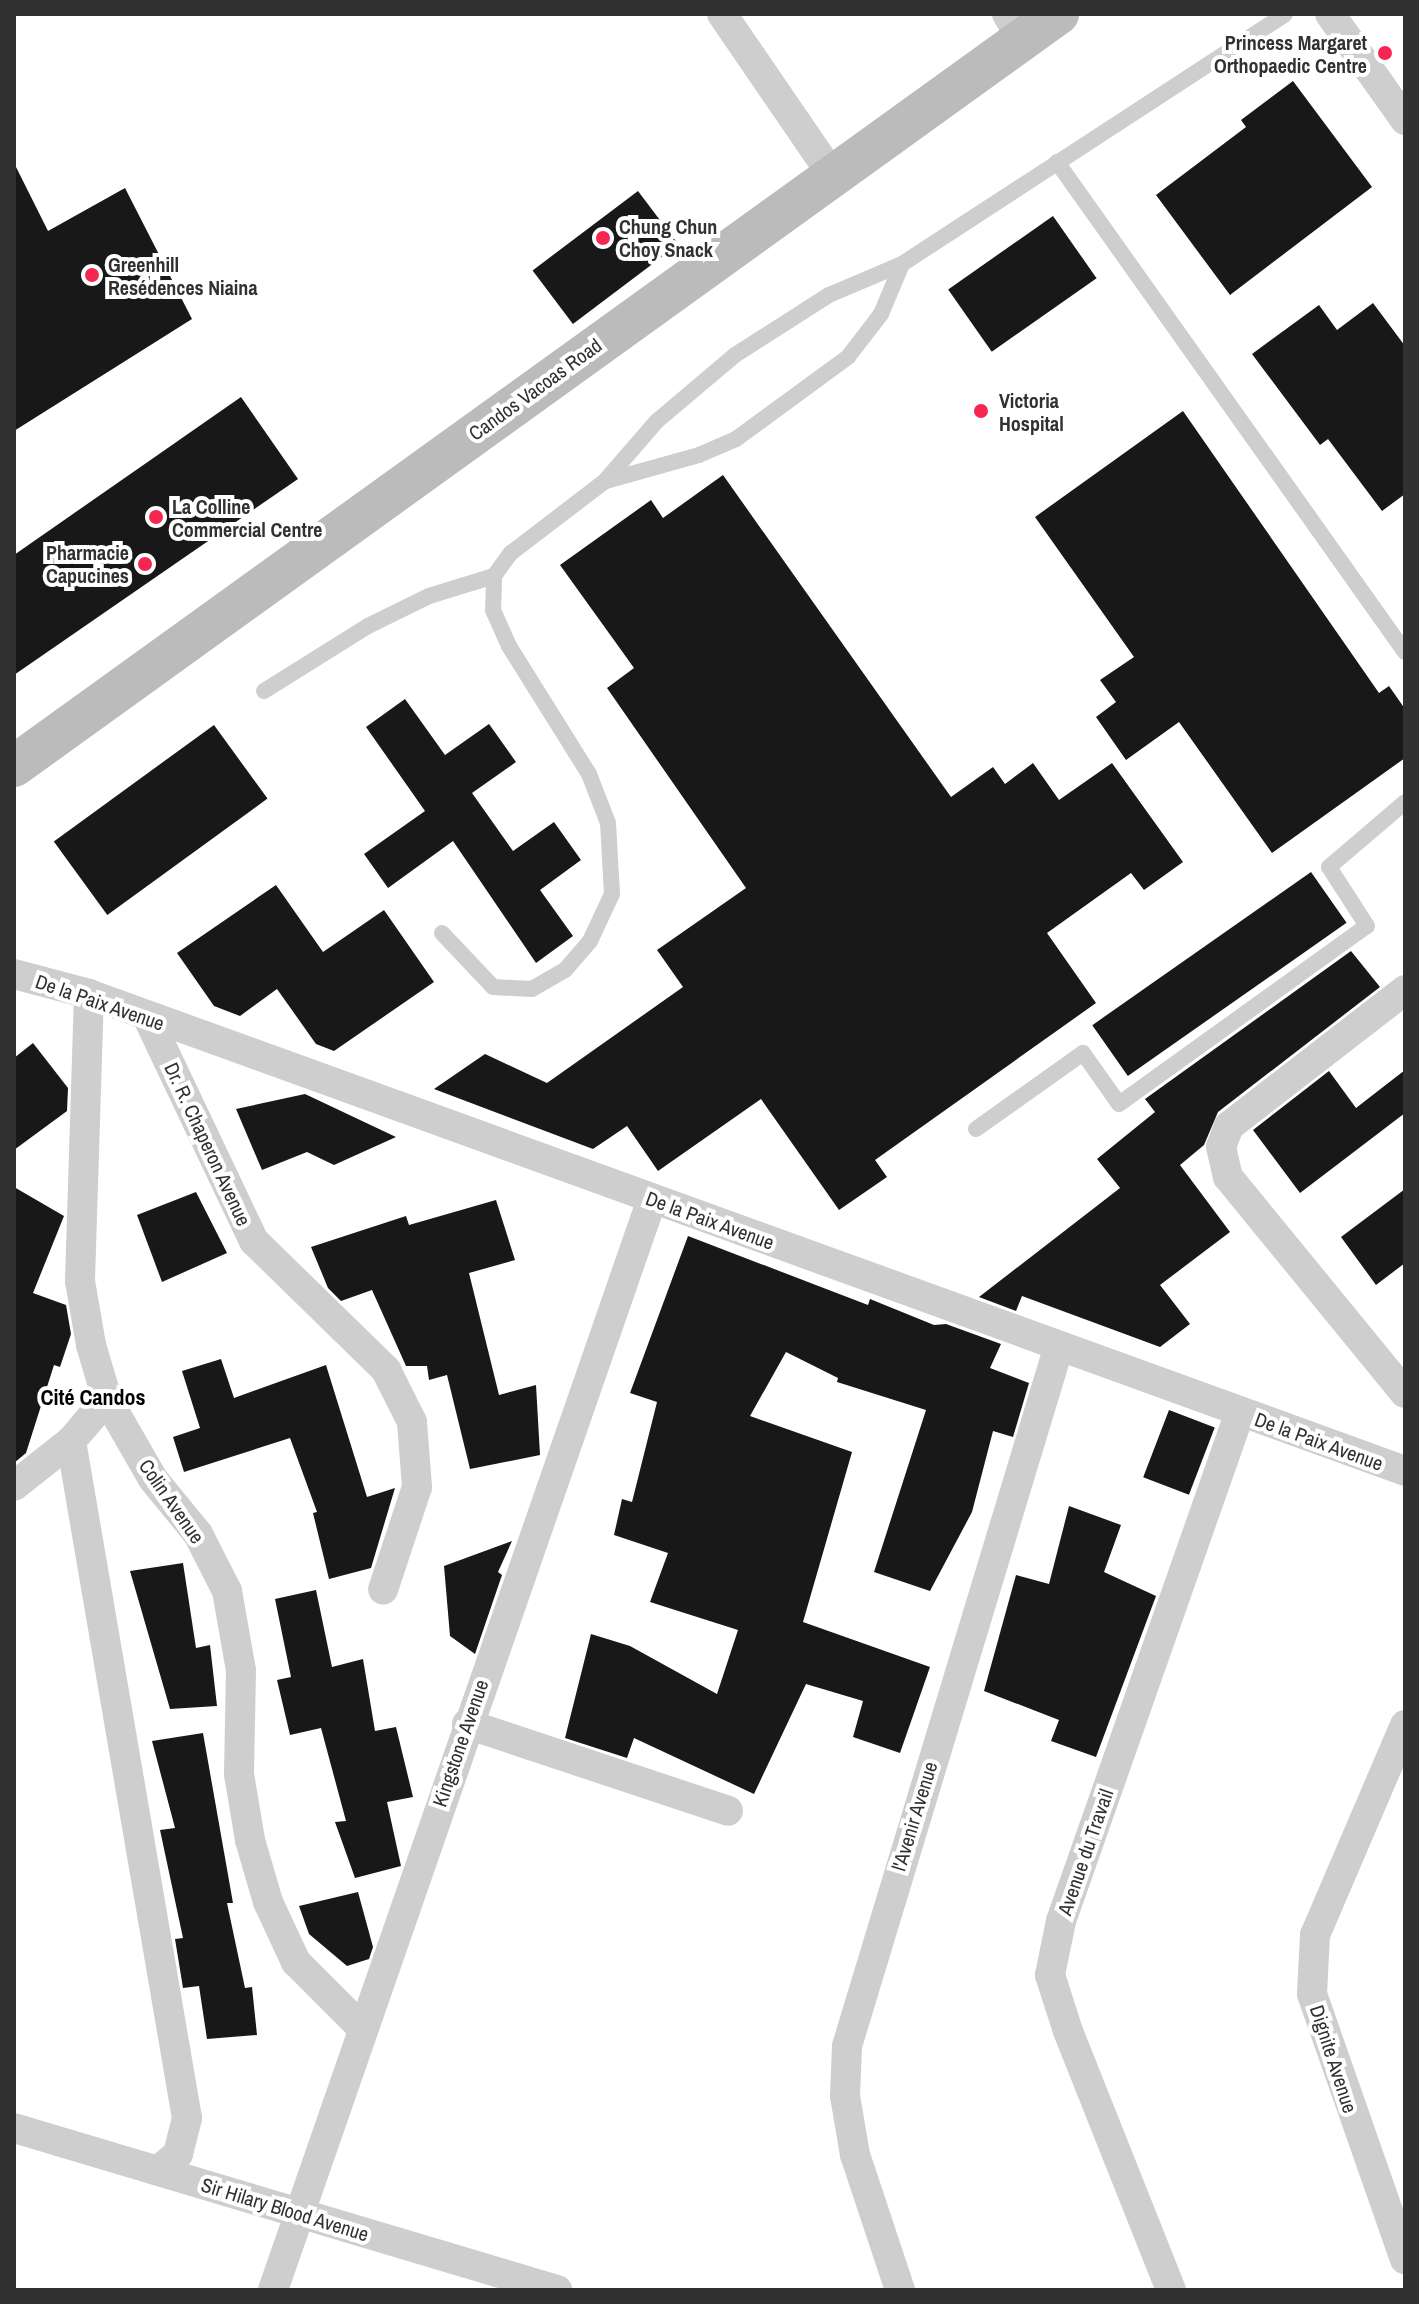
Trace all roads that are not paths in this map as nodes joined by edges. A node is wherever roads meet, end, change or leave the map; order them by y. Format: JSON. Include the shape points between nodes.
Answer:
{"nodes":[{"id":1,"x":722,"y":14,"type":"edge"},
{"id":2,"x":1058,"y":14,"type":"edge"},
{"id":3,"x":1285,"y":14,"type":"edge"},
{"id":4,"x":1330,"y":14,"type":"edge"},
{"id":5,"x":1015,"y":27,"type":"edge"},
{"id":6,"x":1405,"y":120,"type":"edge"},
{"id":7,"x":1057,"y":162,"type":"junction"},
{"id":8,"x":833,"y":176,"type":"junction"},
{"id":9,"x":902,"y":264,"type":"junction"},
{"id":10,"x":604,"y":482,"type":"junction"},
{"id":11,"x":494,"y":576,"type":"junction"},
{"id":12,"x":1405,"y":652,"type":"edge"},
{"id":13,"x":264,"y":691,"type":"dead end"},
{"id":14,"x":14,"y":766,"type":"edge"},
{"id":15,"x":1405,"y":802,"type":"edge"},
{"id":16,"x":442,"y":933,"type":"dead end"},
{"id":17,"x":14,"y":974,"type":"edge"},
{"id":18,"x":1405,"y":990,"type":"edge"},
{"id":19,"x":89,"y":994,"type":"junction"},
{"id":20,"x":148,"y":1018,"type":"junction"},
{"id":21,"x":976,"y":1129,"type":"dead end"},
{"id":22,"x":652,"y":1199,"type":"junction"},
{"id":23,"x":1059,"y":1346,"type":"junction"},
{"id":24,"x":1405,"y":1393,"type":"edge"},
{"id":25,"x":107,"y":1399,"type":"junction"},
{"id":26,"x":1240,"y":1412,"type":"junction"},
{"id":27,"x":71,"y":1441,"type":"junction"},
{"id":28,"x":1405,"y":1471,"type":"edge"},
{"id":29,"x":14,"y":1486,"type":"edge"},
{"id":30,"x":383,"y":1590,"type":"dead end"},
{"id":31,"x":467,"y":1724,"type":"junction"},
{"id":32,"x":1405,"y":1725,"type":"edge"},
{"id":33,"x":728,"y":1811,"type":"dead end"},
{"id":34,"x":360,"y":2026,"type":"junction"},
{"id":35,"x":14,"y":2128,"type":"edge"},
{"id":36,"x":158,"y":2171,"type":"junction"},
{"id":37,"x":298,"y":2214,"type":"junction"},
{"id":38,"x":1405,"y":2259,"type":"edge"},
{"id":39,"x":273,"y":2290,"type":"edge"},
{"id":40,"x":557,"y":2290,"type":"edge"},
{"id":41,"x":900,"y":2290,"type":"edge"},
{"id":42,"x":1171,"y":2290,"type":"edge"}],
"edges":[{"from":1,"to":8,"type":"street"},
{"from":2,"to":5,"type":"main road","name":"Candos Vacoas Road"},
{"from":3,"to":7,"type":"lane"},
{"from":4,"to":6,"type":"street"},
{"from":5,"to":8,"type":"main road","name":"Candos Vacoas Road"},
{"from":7,"to":9,"type":"lane"},
{"from":7,"to":12,"type":"lane"},
{"from":8,"to":14,"type":"main road","name":"Candos Vacoas Road"},
{"from":9,"to":10,"type":"lane","via":[[829,295],[735,355],[657,421]]},
{"from":9,"to":10,"type":"lane","via":[[881,314],[848,357],[736,439]]},
{"from":10,"to":11,"type":"lane","via":[[511,553]]},
{"from":11,"to":13,"type":"lane","via":[[429,596],[368,626]]},
{"from":11,"to":16,"type":"lane","via":[[493,610],[509,646],[589,774],[608,823],[612,894],[590,941],[573,961],[532,989],[493,987]]},
{"from":15,"to":21,"type":"lane","via":[[1329,867],[1367,926],[1119,1104],[1083,1053]]},
{"from":17,"to":19,"type":"street","name":"De la Paix Avenue"},
{"from":18,"to":24,"type":"street","via":[[1229,1126],[1221,1147],[1228,1177]]},
{"from":19,"to":20,"type":"street","name":"De la Paix Avenue"},
{"from":19,"to":25,"type":"street","name":"Colin Avenue","via":[[80,1281]]},
{"from":20,"to":22,"type":"street","name":"De la Paix Avenue"},
{"from":20,"to":30,"type":"street","name":"Dr. R. Chaperon Avenue","via":[[254,1241],[386,1370],[412,1422],[417,1487]]},
{"from":22,"to":23,"type":"street","name":"De la Paix Avenue"},
{"from":22,"to":31,"type":"street","name":"Kingstone Avenue"},
{"from":23,"to":26,"type":"street","name":"De la Paix Avenue"},
{"from":23,"to":41,"type":"street","name":"l'Avenir Avenue","via":[[847,2046],[845,2096],[855,2155]]},
{"from":25,"to":27,"type":"street"},
{"from":25,"to":34,"type":"street","name":"Colin Avenue","via":[[153,1479],[198,1534],[227,1591],[241,1670],[239,1774],[265,1890],[296,1962]]},
{"from":26,"to":28,"type":"street","name":"De la Paix Avenue"},
{"from":26,"to":42,"type":"street","name":"Avenue du Travail","via":[[1061,1921],[1050,1975]]},
{"from":27,"to":29,"type":"street"},
{"from":27,"to":36,"type":"street","via":[[187,2118],[178,2154]]},
{"from":31,"to":33,"type":"street"},
{"from":31,"to":34,"type":"street","name":"Kingstone Avenue"},
{"from":32,"to":38,"type":"street","name":"Dignite Avenue","via":[[1315,1935],[1312,1994]]},
{"from":34,"to":37,"type":"street","name":"Kingstone Avenue"},
{"from":35,"to":36,"type":"street","name":"Sir Hilary Blood Avenue"},
{"from":36,"to":37,"type":"street","name":"Sir Hilary Blood Avenue"},
{"from":37,"to":39,"type":"street","name":"Kingstone Avenue"},
{"from":37,"to":40,"type":"street","name":"Sir Hilary Blood Avenue"}]}
